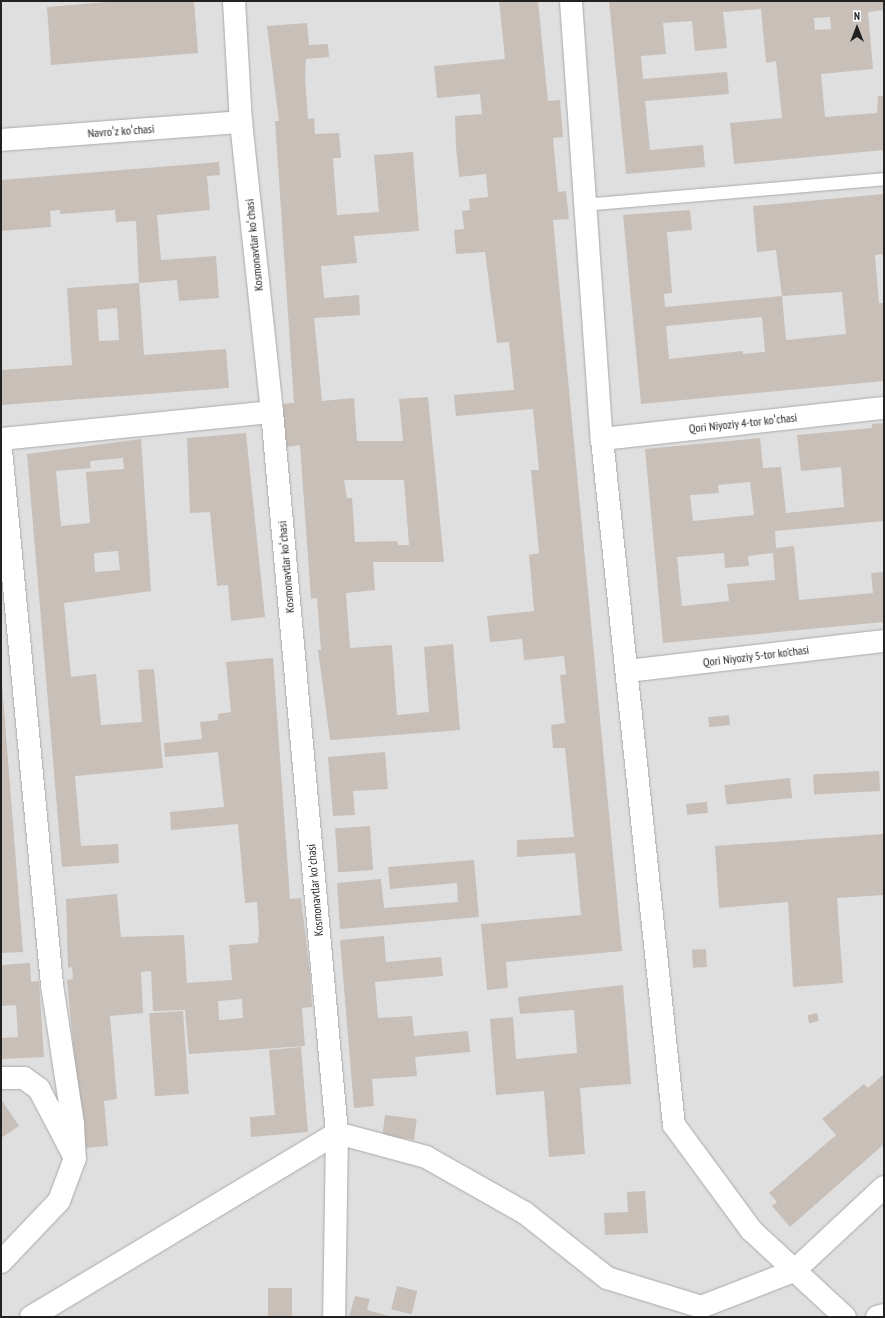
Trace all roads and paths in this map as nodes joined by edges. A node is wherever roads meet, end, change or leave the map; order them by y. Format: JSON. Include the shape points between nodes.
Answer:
{"nodes":[{"id":1,"x":234,"y":1,"type":"edge"},
{"id":2,"x":571,"y":1,"type":"edge"},
{"id":3,"x":241,"y":122,"type":"junction"},
{"id":4,"x":1,"y":140,"type":"edge"},
{"id":5,"x":884,"y":179,"type":"edge"},
{"id":6,"x":583,"y":205,"type":"junction"},
{"id":7,"x":884,"y":408,"type":"edge"},
{"id":8,"x":272,"y":412,"type":"junction"},
{"id":9,"x":1,"y":439,"type":"edge"},
{"id":10,"x":602,"y":439,"type":"junction"},
{"id":11,"x":1,"y":450,"type":"edge"},
{"id":12,"x":884,"y":641,"type":"edge"},
{"id":13,"x":628,"y":671,"type":"junction"},
{"id":14,"x":1,"y":1078,"type":"edge"},
{"id":15,"x":337,"y":1133,"type":"junction"},
{"id":16,"x":75,"y":1158,"type":"junction"},
{"id":17,"x":884,"y":1187,"type":"edge"},
{"id":18,"x":1,"y":1262,"type":"edge"},
{"id":19,"x":794,"y":1271,"type":"junction"},
{"id":20,"x":884,"y":1315,"type":"edge"},
{"id":21,"x":31,"y":1317,"type":"edge"},
{"id":22,"x":334,"y":1317,"type":"edge"},
{"id":23,"x":845,"y":1317,"type":"edge"},
{"id":24,"x":877,"y":1317,"type":"edge"}],
"edges":[{"from":1,"to":3,"type":"street","name":"Kosmonavtlar koʻchasi"},
{"from":2,"to":6,"type":"street"},
{"from":3,"to":4,"type":"street","name":"Navroʻz koʻchasi"},
{"from":3,"to":8,"type":"street","name":"Kosmonavtlar koʻchasi"},
{"from":5,"to":6,"type":"lane"},
{"from":6,"to":10,"type":"street"},
{"from":7,"to":10,"type":"street","name":"Qori Niyoziy 4-tor koʻchasi"},
{"from":8,"to":9,"type":"street"},
{"from":8,"to":15,"type":"street","name":"Kosmonavtlar koʻchasi"},
{"from":10,"to":13,"type":"street"},
{"from":11,"to":16,"type":"street","via":[[52,985],[73,1124]]},
{"from":12,"to":13,"type":"street","name":"Qori Niyoziy 5-tor ko'chasi"},
{"from":13,"to":19,"type":"street","via":[[674,1125],[751,1230]]},
{"from":14,"to":16,"type":"street","via":[[24,1078],[39,1089]]},
{"from":15,"to":19,"type":"street","via":[[426,1157],[525,1213],[607,1278],[701,1307]]},
{"from":15,"to":21,"type":"street"},
{"from":15,"to":22,"type":"street","name":"Kosmonavtlar koʻchasi","via":[[335,1158],[338,1219]]},
{"from":16,"to":18,"type":"street","via":[[59,1201]]},
{"from":17,"to":19,"type":"street"},
{"from":19,"to":23,"type":"street"},
{"from":20,"to":24,"type":"street"}]}
